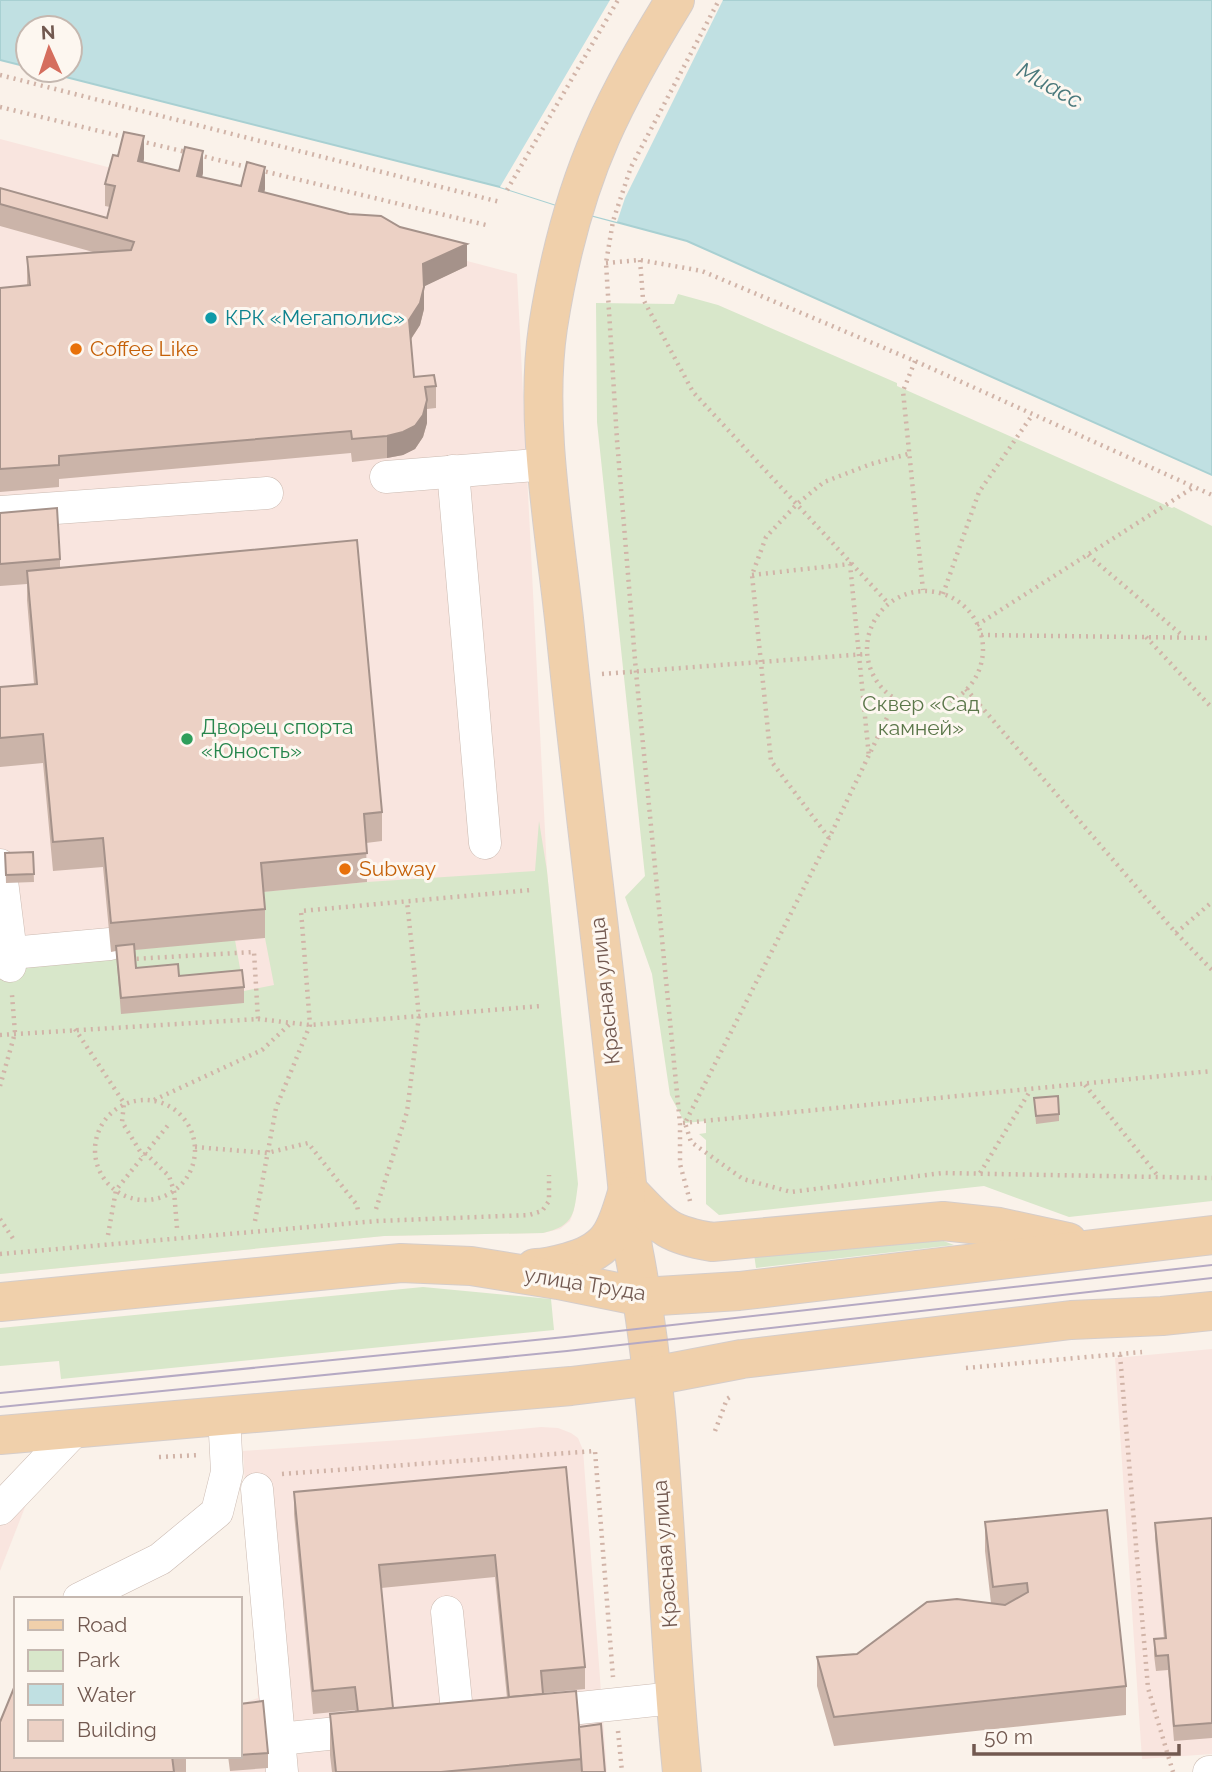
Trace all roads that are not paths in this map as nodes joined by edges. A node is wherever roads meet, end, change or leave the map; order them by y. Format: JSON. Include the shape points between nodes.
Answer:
{"nodes":[{"id":1,"x":674,"y":0,"type":"edge"},
{"id":2,"x":548,"y":464,"type":"junction"},
{"id":3,"x":453,"y":471,"type":"junction"},
{"id":4,"x":386,"y":477,"type":"dead end"},
{"id":5,"x":267,"y":493,"type":"dead end"},
{"id":6,"x":0,"y":512,"type":"edge"},
{"id":7,"x":485,"y":843,"type":"dead end"},
{"id":8,"x":0,"y":865,"type":"edge"},
{"id":9,"x":110,"y":944,"type":"edge"},
{"id":10,"x":628,"y":1191,"type":"junction"},
{"id":11,"x":1212,"y":1235,"type":"edge"},
{"id":12,"x":1098,"y":1248,"type":"junction"},
{"id":13,"x":471,"y":1266,"type":"junction"},
{"id":14,"x":642,"y":1297,"type":"junction"},
{"id":15,"x":0,"y":1302,"type":"edge"},
{"id":16,"x":1212,"y":1311,"type":"edge"},
{"id":17,"x":653,"y":1376,"type":"junction"},
{"id":18,"x":224,"y":1415,"type":"junction"},
{"id":19,"x":78,"y":1427,"type":"junction"},
{"id":20,"x":0,"y":1435,"type":"edge"},
{"id":21,"x":267,"y":1482,"type":"road end"},
{"id":22,"x":0,"y":1509,"type":"edge"},
{"id":23,"x":83,"y":1597,"type":"edge"},
{"id":24,"x":447,"y":1612,"type":"dead end"},
{"id":25,"x":674,"y":1698,"type":"junction"},
{"id":26,"x":542,"y":1712,"type":"edge"},
{"id":27,"x":458,"y":1721,"type":"edge"},
{"id":28,"x":357,"y":1731,"type":"edge"},
{"id":29,"x":279,"y":1739,"type":"junction"},
{"id":30,"x":282,"y":1772,"type":"edge"},
{"id":31,"x":682,"y":1772,"type":"edge"}],
"edges":[{"from":1,"to":2,"type":"main road","name":"Красная улица","via":[[611,115],[575,211],[555,291],[545,361]]},
{"from":2,"to":3,"type":"lane"},
{"from":2,"to":10,"type":"main road","name":"Красная улица"},
{"from":3,"to":4,"type":"lane"},
{"from":3,"to":7,"type":"lane"},
{"from":5,"to":6,"type":"lane"},
{"from":8,"to":9,"type":"lane","via":[[10,960]]},
{"from":10,"to":12,"type":"main road","via":[[664,1229],[712,1242],[943,1221],[999,1227]]},
{"from":10,"to":13,"type":"main road","via":[[612,1236],[586,1257],[539,1268]]},
{"from":10,"to":14,"type":"main road","name":"Красная улица"},
{"from":11,"to":12,"type":"main road","name":"улица Труда"},
{"from":12,"to":14,"type":"main road","name":"улица Труда","via":[[739,1291]]},
{"from":13,"to":14,"type":"main road","name":"улица Труда"},
{"from":13,"to":15,"type":"main road","name":"улица Труда","via":[[378,1264]]},
{"from":14,"to":17,"type":"main road","name":"Красная улица"},
{"from":16,"to":17,"type":"main road","via":[[1043,1323],[742,1359]]},
{"from":17,"to":18,"type":"main road"},
{"from":17,"to":25,"type":"main road","name":"Красная улица"},
{"from":18,"to":19,"type":"main road"},
{"from":18,"to":23,"type":"lane","via":[[226,1472],[217,1512],[160,1559]]},
{"from":19,"to":20,"type":"main road"},
{"from":19,"to":22,"type":"lane"},
{"from":21,"to":29,"type":"lane"},
{"from":24,"to":27,"type":"lane"},
{"from":25,"to":26,"type":"lane"},
{"from":25,"to":31,"type":"main road","name":"Красная улица"},
{"from":28,"to":29,"type":"lane"},
{"from":29,"to":30,"type":"lane"}]}
